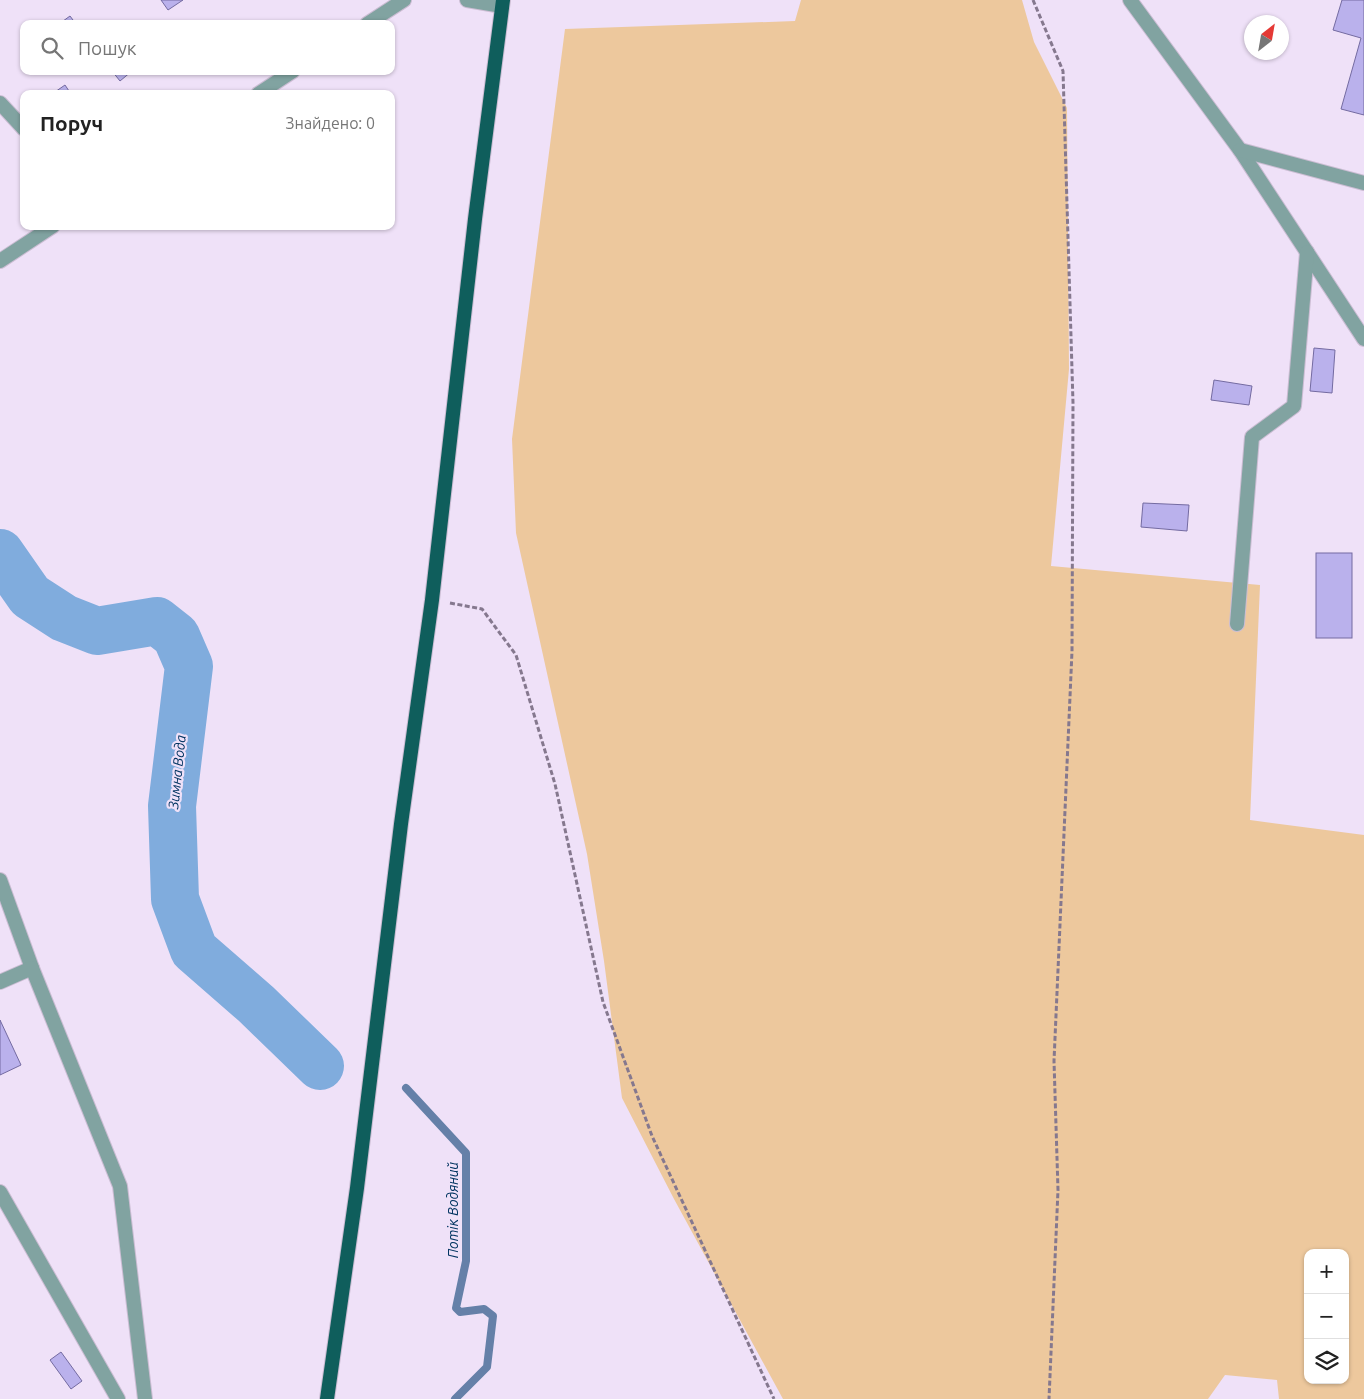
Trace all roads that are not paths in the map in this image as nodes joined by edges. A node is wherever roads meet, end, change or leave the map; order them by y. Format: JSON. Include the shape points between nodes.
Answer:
{"nodes":[{"id":1,"x":404,"y":0,"type":"edge"},
{"id":2,"x":467,"y":0,"type":"edge"},
{"id":3,"x":1130,"y":0,"type":"edge"},
{"id":4,"x":502,"y":3,"type":"edge"},
{"id":5,"x":373,"y":20,"type":"edge"},
{"id":6,"x":287,"y":75,"type":"edge"},
{"id":7,"x":264,"y":90,"type":"edge"},
{"id":8,"x":0,"y":103,"type":"edge"},
{"id":9,"x":20,"y":125,"type":"edge"},
{"id":10,"x":1240,"y":150,"type":"junction"},
{"id":11,"x":1364,"y":183,"type":"edge"},
{"id":12,"x":47,"y":230,"type":"edge"},
{"id":13,"x":1307,"y":252,"type":"junction"},
{"id":14,"x":0,"y":261,"type":"edge"},
{"id":15,"x":1364,"y":338,"type":"edge"},
{"id":16,"x":1237,"y":624,"type":"dead end"},
{"id":17,"x":0,"y":880,"type":"edge"},
{"id":18,"x":32,"y":968,"type":"junction"},
{"id":19,"x":0,"y":982,"type":"edge"},
{"id":20,"x":0,"y":1192,"type":"edge"},
{"id":21,"x":118,"y":1399,"type":"edge"},
{"id":22,"x":145,"y":1399,"type":"edge"},
{"id":23,"x":326,"y":1399,"type":"edge"}],
"edges":[{"from":1,"to":5,"type":"street"},
{"from":2,"to":4,"type":"street"},
{"from":3,"to":10,"type":"street"},
{"from":4,"to":23,"type":"highway","via":[[474,218],[432,600],[357,1188]]},
{"from":6,"to":7,"type":"street"},
{"from":8,"to":9,"type":"street"},
{"from":10,"to":11,"type":"street"},
{"from":10,"to":13,"type":"street"},
{"from":12,"to":14,"type":"street"},
{"from":13,"to":15,"type":"street"},
{"from":13,"to":16,"type":"street","via":[[1294,406],[1252,437]]},
{"from":17,"to":18,"type":"street"},
{"from":18,"to":19,"type":"street"},
{"from":18,"to":22,"type":"street","via":[[120,1186]]},
{"from":20,"to":21,"type":"street"}]}
